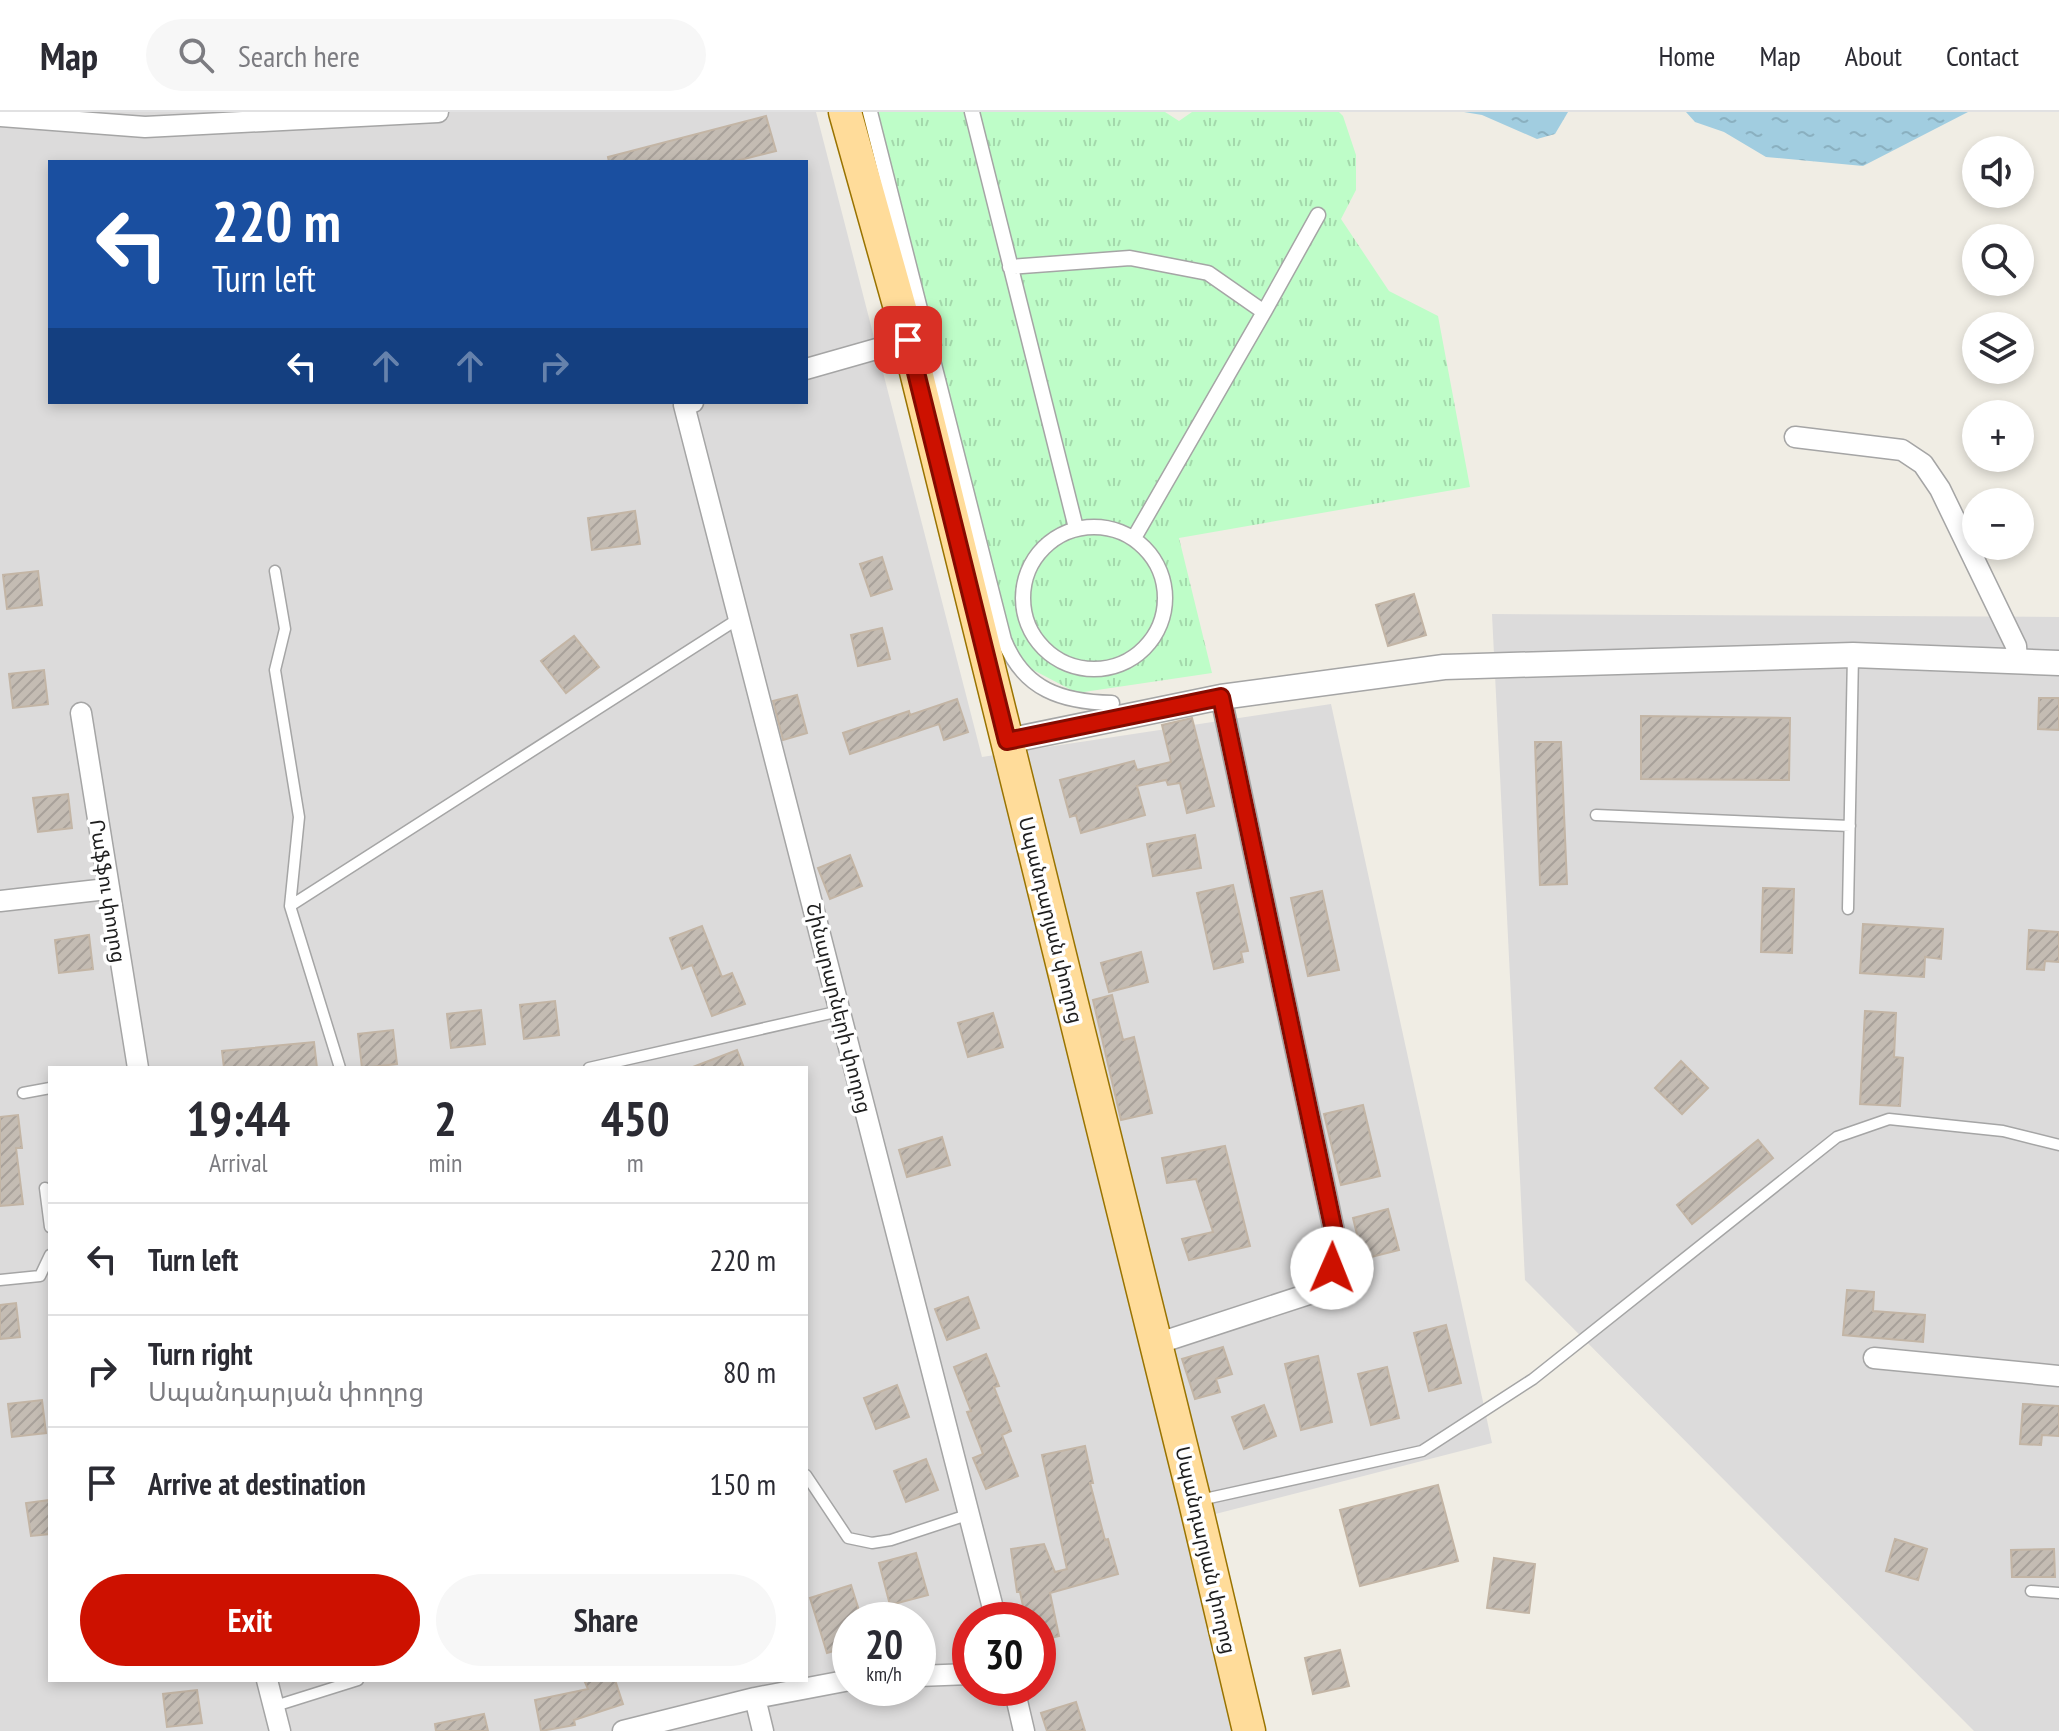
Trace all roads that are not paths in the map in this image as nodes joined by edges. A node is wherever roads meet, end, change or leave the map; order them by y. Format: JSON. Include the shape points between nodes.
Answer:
{"nodes":[{"id":1,"x":438,"y":112,"type":"edge"},
{"id":2,"x":845,"y":112,"type":"edge"},
{"id":3,"x":870,"y":112,"type":"edge"},
{"id":4,"x":972,"y":112,"type":"edge"},
{"id":5,"x":0,"y":116,"type":"edge"},
{"id":6,"x":1318,"y":215,"type":"dead end"},
{"id":7,"x":1010,"y":267,"type":"junction"},
{"id":8,"x":1264,"y":312,"type":"junction"},
{"id":9,"x":908,"y":340,"type":"junction"},
{"id":10,"x":808,"y":368,"type":"edge"},
{"id":11,"x":687,"y":404,"type":"edge"},
{"id":12,"x":1795,"y":437,"type":"dead end"},
{"id":13,"x":1076,"y":528,"type":"junction"},
{"id":14,"x":1134,"y":538,"type":"junction"},
{"id":15,"x":275,"y":571,"type":"dead end"},
{"id":16,"x":1023,"y":599,"type":"junction"},
{"id":17,"x":995,"y":603,"type":"junction"},
{"id":18,"x":738,"y":619,"type":"junction"},
{"id":19,"x":1853,"y":655,"type":"junction"},
{"id":20,"x":2017,"y":661,"type":"junction"},
{"id":21,"x":2059,"y":663,"type":"edge"},
{"id":22,"x":1221,"y":697,"type":"junction"},
{"id":23,"x":1112,"y":703,"type":"dead end"},
{"id":24,"x":81,"y":713,"type":"dead end"},
{"id":25,"x":1007,"y":741,"type":"junction"},
{"id":26,"x":1596,"y":815,"type":"dead end"},
{"id":27,"x":1850,"y":826,"type":"junction"},
{"id":28,"x":107,"y":889,"type":"junction"},
{"id":29,"x":0,"y":901,"type":"edge"},
{"id":30,"x":290,"y":906,"type":"junction"},
{"id":31,"x":1848,"y":909,"type":"dead end"},
{"id":32,"x":840,"y":1011,"type":"junction"},
{"id":33,"x":138,"y":1066,"type":"edge"},
{"id":34,"x":339,"y":1066,"type":"edge"},
{"id":35,"x":598,"y":1066,"type":"edge"},
{"id":36,"x":48,"y":1088,"type":"edge"},
{"id":37,"x":23,"y":1093,"type":"dead end"},
{"id":38,"x":2059,"y":1145,"type":"edge"},
{"id":39,"x":45,"y":1188,"type":"dead end"},
{"id":40,"x":48,"y":1211,"type":"edge"},
{"id":41,"x":48,"y":1259,"type":"edge"},
{"id":42,"x":0,"y":1280,"type":"edge"},
{"id":43,"x":1156,"y":1344,"type":"junction"},
{"id":44,"x":1874,"y":1358,"type":"dead end"},
{"id":45,"x":2059,"y":1376,"type":"edge"},
{"id":46,"x":808,"y":1478,"type":"edge"},
{"id":47,"x":1195,"y":1502,"type":"junction"},
{"id":48,"x":967,"y":1515,"type":"junction"},
{"id":49,"x":2031,"y":1591,"type":"dead end"},
{"id":50,"x":2059,"y":1593,"type":"edge"},
{"id":51,"x":991,"y":1602,"type":"edge"},
{"id":52,"x":267,"y":1682,"type":"edge"},
{"id":53,"x":352,"y":1682,"type":"edge"},
{"id":54,"x":832,"y":1683,"type":"edge"},
{"id":55,"x":755,"y":1698,"type":"junction"},
{"id":56,"x":1018,"y":1706,"type":"edge"},
{"id":57,"x":272,"y":1707,"type":"junction"},
{"id":58,"x":280,"y":1731,"type":"edge"},
{"id":59,"x":623,"y":1731,"type":"edge"},
{"id":60,"x":763,"y":1731,"type":"edge"},
{"id":61,"x":1024,"y":1731,"type":"edge"},
{"id":62,"x":1249,"y":1731,"type":"edge"}],
"edges":[{"from":1,"to":5,"type":"street","via":[[145,127]]},
{"from":2,"to":9,"type":"main road","name":"Սպանդարյան փողոց"},
{"from":3,"to":17,"type":"street"},
{"from":4,"to":7,"type":"street"},
{"from":6,"to":8,"type":"street"},
{"from":7,"to":8,"type":"street","via":[[1130,258],[1208,273]]},
{"from":7,"to":13,"type":"street"},
{"from":8,"to":14,"type":"street"},
{"from":9,"to":10,"type":"street"},
{"from":9,"to":25,"type":"main road","name":"Սպանդարյան փողոց"},
{"from":11,"to":18,"type":"street","name":"Շինարարների փողոց"},
{"from":12,"to":20,"type":"street","via":[[1902,450],[1923,464],[2016,646]]},
{"from":13,"to":14,"type":"street","via":[[1106,527]]},
{"from":13,"to":16,"type":"street","via":[[1039,550]]},
{"from":14,"to":16,"type":"street","via":[[1161,572],[1164,615],[1143,652],[1103,670],[1061,663],[1030,632]]},
{"from":15,"to":30,"type":"lane","via":[[285,629],[275,670],[299,817]]},
{"from":16,"to":17,"type":"street"},
{"from":17,"to":23,"type":"street","via":[[1013,661],[1030,679],[1080,702]]},
{"from":18,"to":30,"type":"lane"},
{"from":18,"to":32,"type":"street","name":"Շինարարների փողոց"},
{"from":19,"to":20,"type":"street"},
{"from":19,"to":22,"type":"street","via":[[1444,667]]},
{"from":19,"to":27,"type":"lane"},
{"from":20,"to":21,"type":"street"},
{"from":22,"to":25,"type":"street"},
{"from":22,"to":43,"type":"street","via":[[1338,1250],[1315,1292]]},
{"from":24,"to":28,"type":"street","name":"Րաֆֆու փողոց"},
{"from":25,"to":43,"type":"main road","name":"Սպանդարյան փողոց"},
{"from":26,"to":27,"type":"lane"},
{"from":27,"to":31,"type":"lane"},
{"from":28,"to":29,"type":"street"},
{"from":28,"to":33,"type":"street","name":"Րաֆֆու փողոց"},
{"from":30,"to":34,"type":"lane"},
{"from":32,"to":35,"type":"lane"},
{"from":32,"to":48,"type":"street","name":"Շինարարների փողոց"},
{"from":36,"to":37,"type":"lane"},
{"from":38,"to":47,"type":"lane","via":[[2003,1131],[1889,1119],[1837,1137],[1533,1379],[1422,1451]]},
{"from":39,"to":40,"type":"lane"},
{"from":41,"to":42,"type":"lane","via":[[40,1276]]},
{"from":43,"to":47,"type":"main road","name":"Սպանդարյան փողոց"},
{"from":44,"to":45,"type":"street"},
{"from":46,"to":48,"type":"lane","via":[[848,1538],[891,1540]]},
{"from":47,"to":62,"type":"main road","name":"Սպանդարյան փողոց"},
{"from":48,"to":51,"type":"street","name":"Շինարարների փողոց"},
{"from":49,"to":50,"type":"lane"},
{"from":52,"to":57,"type":"street"},
{"from":53,"to":57,"type":"lane"},
{"from":54,"to":55,"type":"street"},
{"from":55,"to":59,"type":"street"},
{"from":55,"to":60,"type":"street"},
{"from":56,"to":61,"type":"street"},
{"from":57,"to":58,"type":"street"}]}
